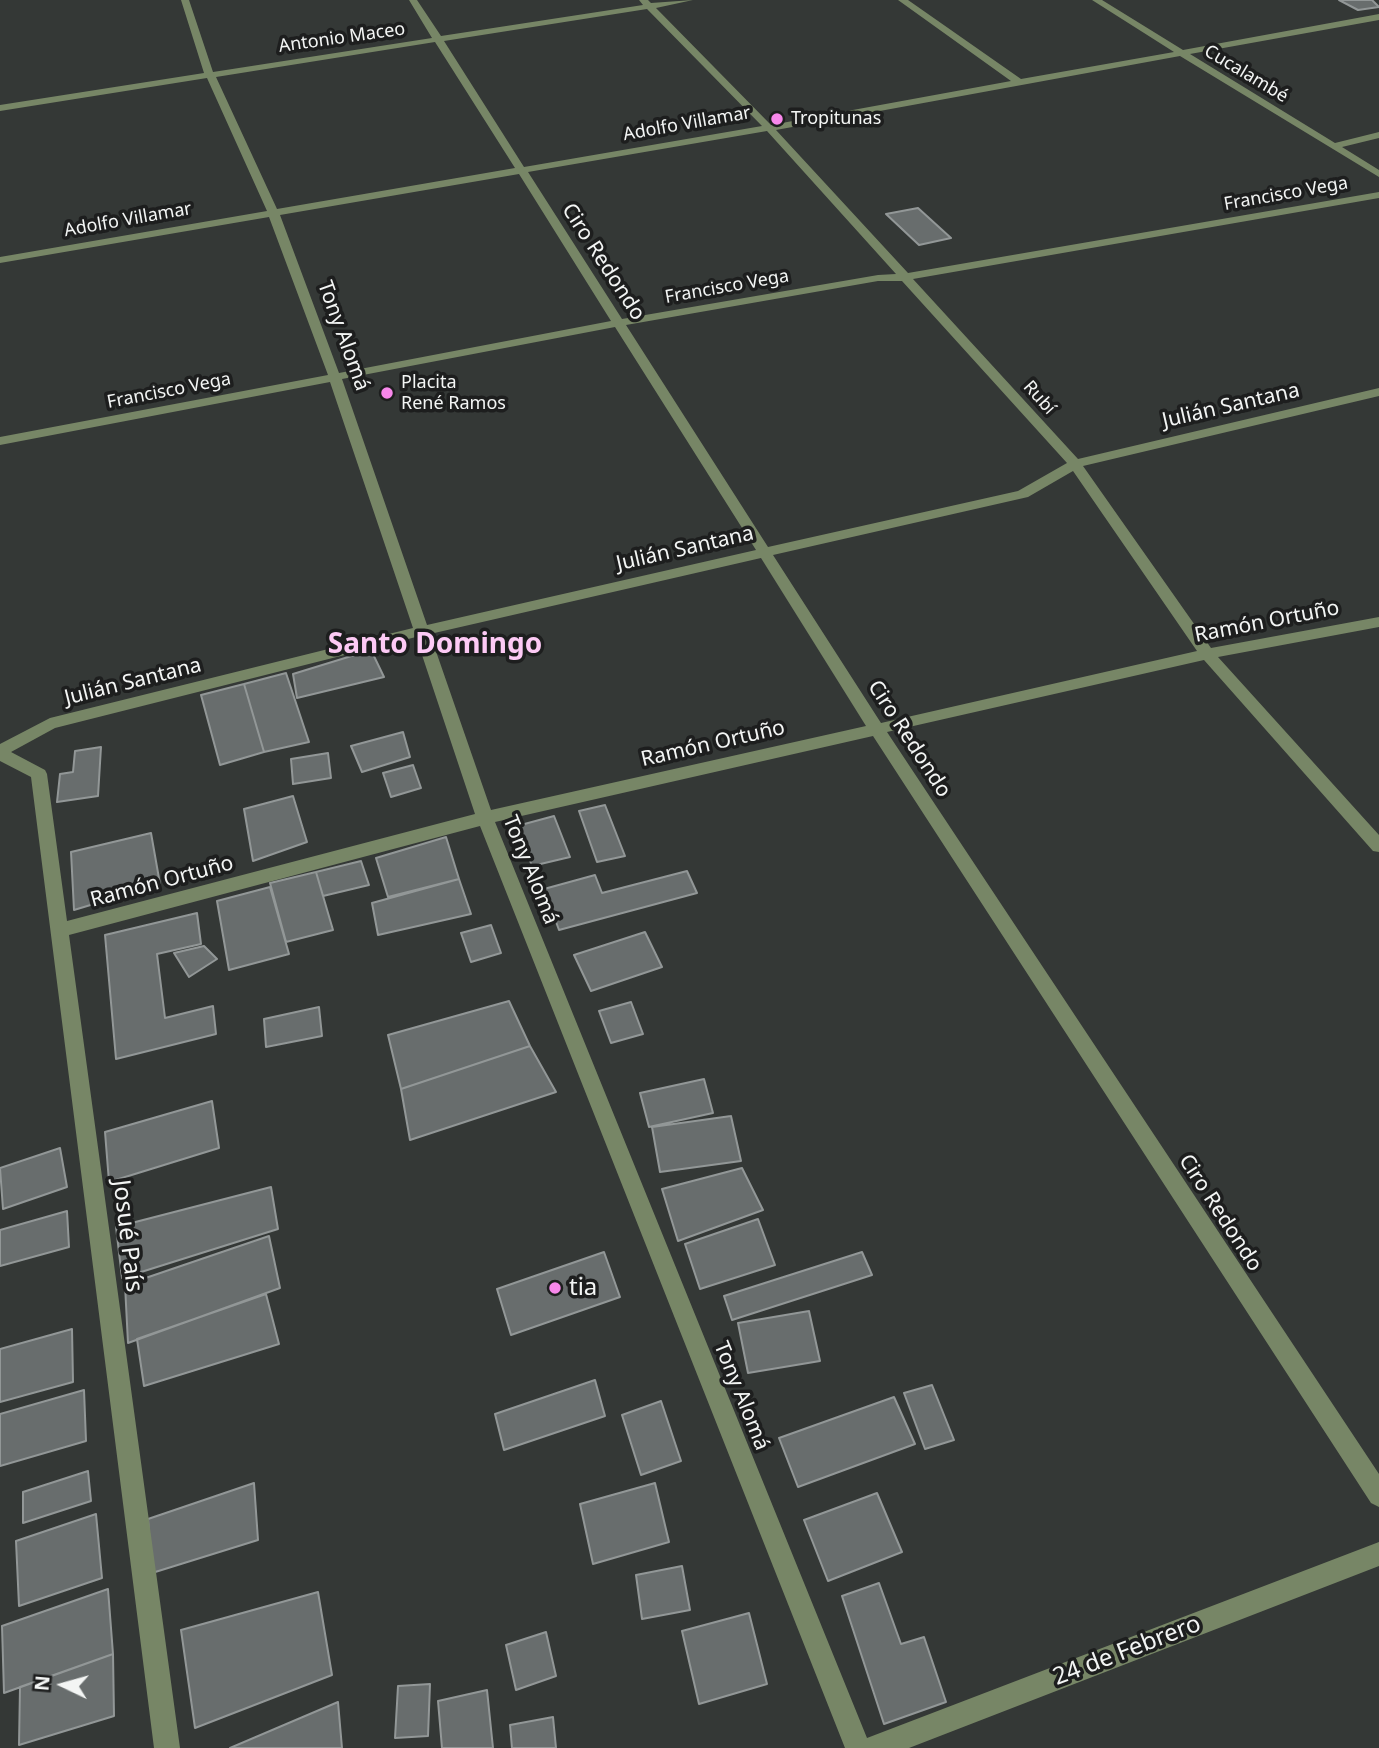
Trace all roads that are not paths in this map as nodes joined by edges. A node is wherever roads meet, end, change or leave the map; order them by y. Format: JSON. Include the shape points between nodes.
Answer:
{"nodes":[{"id":1,"x":185,"y":0,"type":"edge"},
{"id":2,"x":413,"y":0,"type":"edge"},
{"id":3,"x":689,"y":0,"type":"edge"},
{"id":4,"x":902,"y":0,"type":"edge"},
{"id":5,"x":1096,"y":0,"type":"edge"},
{"id":6,"x":646,"y":3,"type":"edge"},
{"id":7,"x":1379,"y":17,"type":"edge"},
{"id":8,"x":437,"y":40,"type":"junction"},
{"id":9,"x":1182,"y":54,"type":"junction"},
{"id":10,"x":209,"y":73,"type":"junction"},
{"id":11,"x":1020,"y":83,"type":"junction"},
{"id":12,"x":0,"y":108,"type":"edge"},
{"id":13,"x":769,"y":128,"type":"junction"},
{"id":14,"x":1379,"y":135,"type":"edge"},
{"id":15,"x":1335,"y":146,"type":"junction"},
{"id":16,"x":520,"y":171,"type":"junction"},
{"id":17,"x":1379,"y":174,"type":"edge"},
{"id":18,"x":1379,"y":195,"type":"edge"},
{"id":19,"x":273,"y":212,"type":"junction"},
{"id":20,"x":0,"y":260,"type":"edge"},
{"id":21,"x":907,"y":277,"type":"junction"},
{"id":22,"x":618,"y":323,"type":"junction"},
{"id":23,"x":335,"y":378,"type":"junction"},
{"id":24,"x":1379,"y":392,"type":"edge"},
{"id":25,"x":0,"y":441,"type":"edge"},
{"id":26,"x":1075,"y":464,"type":"junction"},
{"id":27,"x":767,"y":552,"type":"junction"},
{"id":28,"x":1376,"y":626,"type":"edge"},
{"id":29,"x":420,"y":631,"type":"junction"},
{"id":30,"x":1207,"y":654,"type":"junction"},
{"id":31,"x":876,"y":728,"type":"junction"},
{"id":32,"x":0,"y":752,"type":"edge"},
{"id":33,"x":485,"y":818,"type":"junction"},
{"id":34,"x":1379,"y":846,"type":"edge"},
{"id":35,"x":61,"y":930,"type":"junction"},
{"id":36,"x":1379,"y":1494,"type":"edge"},
{"id":37,"x":1379,"y":1554,"type":"edge"},
{"id":38,"x":167,"y":1748,"type":"edge"},
{"id":39,"x":858,"y":1748,"type":"edge"},
{"id":40,"x":875,"y":1748,"type":"edge"}],
"edges":[{"from":1,"to":10,"type":"street","name":"Tony Alomá"},
{"from":2,"to":8,"type":"street","name":"Ciro Redondo"},
{"from":3,"to":6,"type":"street","name":"Antonio Maceo"},
{"from":4,"to":11,"type":"street"},
{"from":5,"to":9,"type":"street","name":"Cucalambé"},
{"from":6,"to":8,"type":"street","name":"Antonio Maceo"},
{"from":6,"to":13,"type":"street","name":"Rubí"},
{"from":7,"to":9,"type":"street","name":"Adolfo Villamar"},
{"from":8,"to":10,"type":"street","name":"Antonio Maceo"},
{"from":8,"to":16,"type":"street","name":"Ciro Redondo"},
{"from":9,"to":11,"type":"street","name":"Adolfo Villamar"},
{"from":9,"to":15,"type":"street","name":"Cucalambé"},
{"from":10,"to":12,"type":"street","name":"Antonio Maceo"},
{"from":10,"to":19,"type":"street","name":"Tony Alomá"},
{"from":11,"to":13,"type":"street","name":"Adolfo Villamar"},
{"from":13,"to":16,"type":"street","name":"Adolfo Villamar"},
{"from":13,"to":21,"type":"street","name":"Rubí"},
{"from":14,"to":15,"type":"street"},
{"from":15,"to":17,"type":"street","name":"Cucalambé"},
{"from":16,"to":19,"type":"street","name":"Adolfo Villamar"},
{"from":16,"to":22,"type":"street","name":"Ciro Redondo"},
{"from":18,"to":21,"type":"street","name":"Francisco Vega"},
{"from":19,"to":20,"type":"street","name":"Adolfo Villamar"},
{"from":19,"to":23,"type":"street","name":"Tony Alomá"},
{"from":21,"to":22,"type":"street","name":"Francisco Vega","via":[[878,278]]},
{"from":21,"to":26,"type":"street","name":"Rubí"},
{"from":22,"to":23,"type":"street","name":"Francisco Vega"},
{"from":22,"to":27,"type":"street","name":"Ciro Redondo"},
{"from":23,"to":25,"type":"street","name":"Francisco Vega"},
{"from":23,"to":29,"type":"street","name":"Tony Alomá"},
{"from":24,"to":26,"type":"street","name":"Julián Santana"},
{"from":26,"to":27,"type":"street","name":"Julián Santana","via":[[1023,494]]},
{"from":26,"to":30,"type":"street","name":"Rubí"},
{"from":27,"to":29,"type":"street","name":"Julián Santana"},
{"from":27,"to":31,"type":"street","name":"Ciro Redondo"},
{"from":28,"to":30,"type":"street","name":"Ramón Ortuño"},
{"from":29,"to":32,"type":"street","name":"Julián Santana","via":[[50,724]]},
{"from":29,"to":33,"type":"street","name":"Tony Alomá"},
{"from":30,"to":31,"type":"street","name":"Ramón Ortuño"},
{"from":30,"to":34,"type":"street","name":"Rubí"},
{"from":31,"to":33,"type":"street","name":"Ramón Ortuño"},
{"from":31,"to":36,"type":"street","name":"Ciro Redondo"},
{"from":32,"to":35,"type":"street","name":"Josué País","via":[[39,774]]},
{"from":33,"to":35,"type":"street","name":"Ramón Ortuño"},
{"from":33,"to":39,"type":"street","name":"Tony Alomá"},
{"from":35,"to":38,"type":"street","name":"Josué País"},
{"from":37,"to":40,"type":"street","name":"24 de Febrero"}]}
